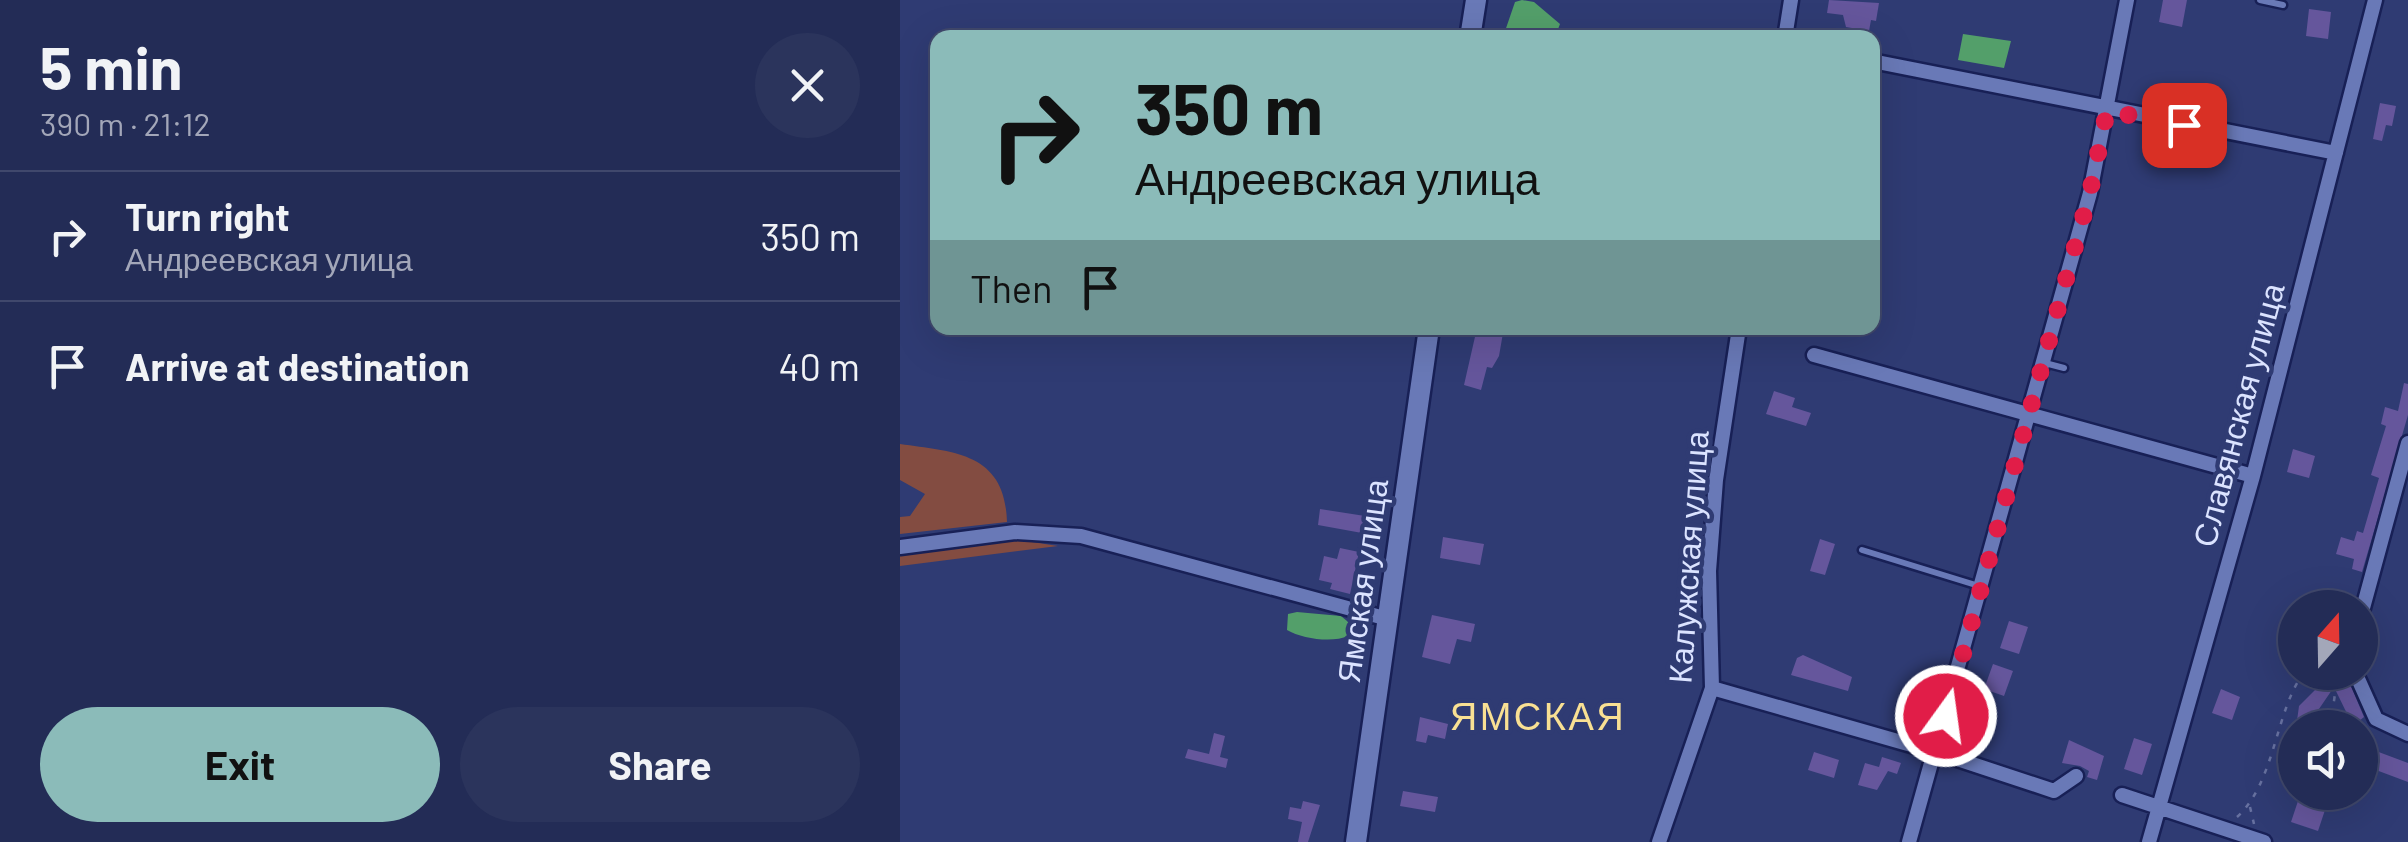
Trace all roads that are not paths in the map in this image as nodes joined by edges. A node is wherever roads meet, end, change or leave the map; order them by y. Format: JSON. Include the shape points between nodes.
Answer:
{"nodes":[{"id":1,"x":1476,"y":0,"type":"edge"},
{"id":2,"x":1790,"y":0,"type":"edge"},
{"id":3,"x":2127,"y":0,"type":"edge"},
{"id":4,"x":2260,"y":0,"type":"edge"},
{"id":5,"x":2375,"y":0,"type":"edge"},
{"id":6,"x":2283,"y":5,"type":"dead end"},
{"id":7,"x":1471,"y":30,"type":"edge"},
{"id":8,"x":1786,"y":30,"type":"edge"},
{"id":9,"x":1880,"y":63,"type":"edge"},
{"id":10,"x":2107,"y":111,"type":"junction"},
{"id":11,"x":2336,"y":153,"type":"junction"},
{"id":12,"x":1428,"y":335,"type":"edge"},
{"id":13,"x":1738,"y":335,"type":"edge"},
{"id":14,"x":1814,"y":355,"type":"dead end"},
{"id":15,"x":2041,"y":362,"type":"junction"},
{"id":16,"x":2064,"y":368,"type":"dead end"},
{"id":17,"x":2026,"y":414,"type":"junction"},
{"id":18,"x":2408,"y":443,"type":"edge"},
{"id":19,"x":2253,"y":476,"type":"junction"},
{"id":20,"x":900,"y":548,"type":"edge"},
{"id":21,"x":1862,"y":550,"type":"dead end"},
{"id":22,"x":1980,"y":586,"type":"junction"},
{"id":23,"x":2368,"y":590,"type":"edge"},
{"id":24,"x":1388,"y":619,"type":"junction"},
{"id":25,"x":1712,"y":688,"type":"junction"},
{"id":26,"x":2363,"y":690,"type":"edge"},
{"id":27,"x":2408,"y":734,"type":"edge"},
{"id":28,"x":1936,"y":752,"type":"junction"},
{"id":29,"x":2076,"y":776,"type":"dead end"},
{"id":30,"x":2122,"y":795,"type":"dead end"},
{"id":31,"x":2159,"y":806,"type":"junction"},
{"id":32,"x":2262,"y":841,"type":"edge"},
{"id":33,"x":1356,"y":842,"type":"edge"},
{"id":34,"x":1659,"y":842,"type":"edge"},
{"id":35,"x":1909,"y":842,"type":"edge"},
{"id":36,"x":2149,"y":842,"type":"edge"}],
"edges":[{"from":1,"to":7,"type":"main road"},
{"from":2,"to":8,"type":"street"},
{"from":3,"to":10,"type":"street"},
{"from":4,"to":6,"type":"lane"},
{"from":5,"to":11,"type":"street","name":"Славянская улица"},
{"from":9,"to":10,"type":"street"},
{"from":10,"to":11,"type":"street"},
{"from":10,"to":15,"type":"street"},
{"from":11,"to":19,"type":"street","name":"Славянская улица"},
{"from":12,"to":24,"type":"main road","name":"Ямская улица"},
{"from":13,"to":25,"type":"street","name":"Калужская улица","via":[[1714,498]]},
{"from":14,"to":17,"type":"street"},
{"from":15,"to":16,"type":"lane"},
{"from":15,"to":17,"type":"street"},
{"from":17,"to":19,"type":"street"},
{"from":17,"to":22,"type":"street"},
{"from":18,"to":23,"type":"street"},
{"from":19,"to":31,"type":"street","name":"Славянская улица"},
{"from":20,"to":24,"type":"street","via":[[1016,532],[1081,536]]},
{"from":21,"to":22,"type":"lane"},
{"from":22,"to":28,"type":"street"},
{"from":24,"to":33,"type":"main road","name":"Ямская улица"},
{"from":25,"to":28,"type":"street"},
{"from":25,"to":34,"type":"street","name":"Калужская улица"},
{"from":26,"to":27,"type":"street","via":[[2376,720]]},
{"from":28,"to":29,"type":"street","via":[[2054,792]]},
{"from":28,"to":35,"type":"street"},
{"from":30,"to":31,"type":"street"},
{"from":31,"to":32,"type":"street"},
{"from":31,"to":36,"type":"street","name":"Славянская улица"}]}
